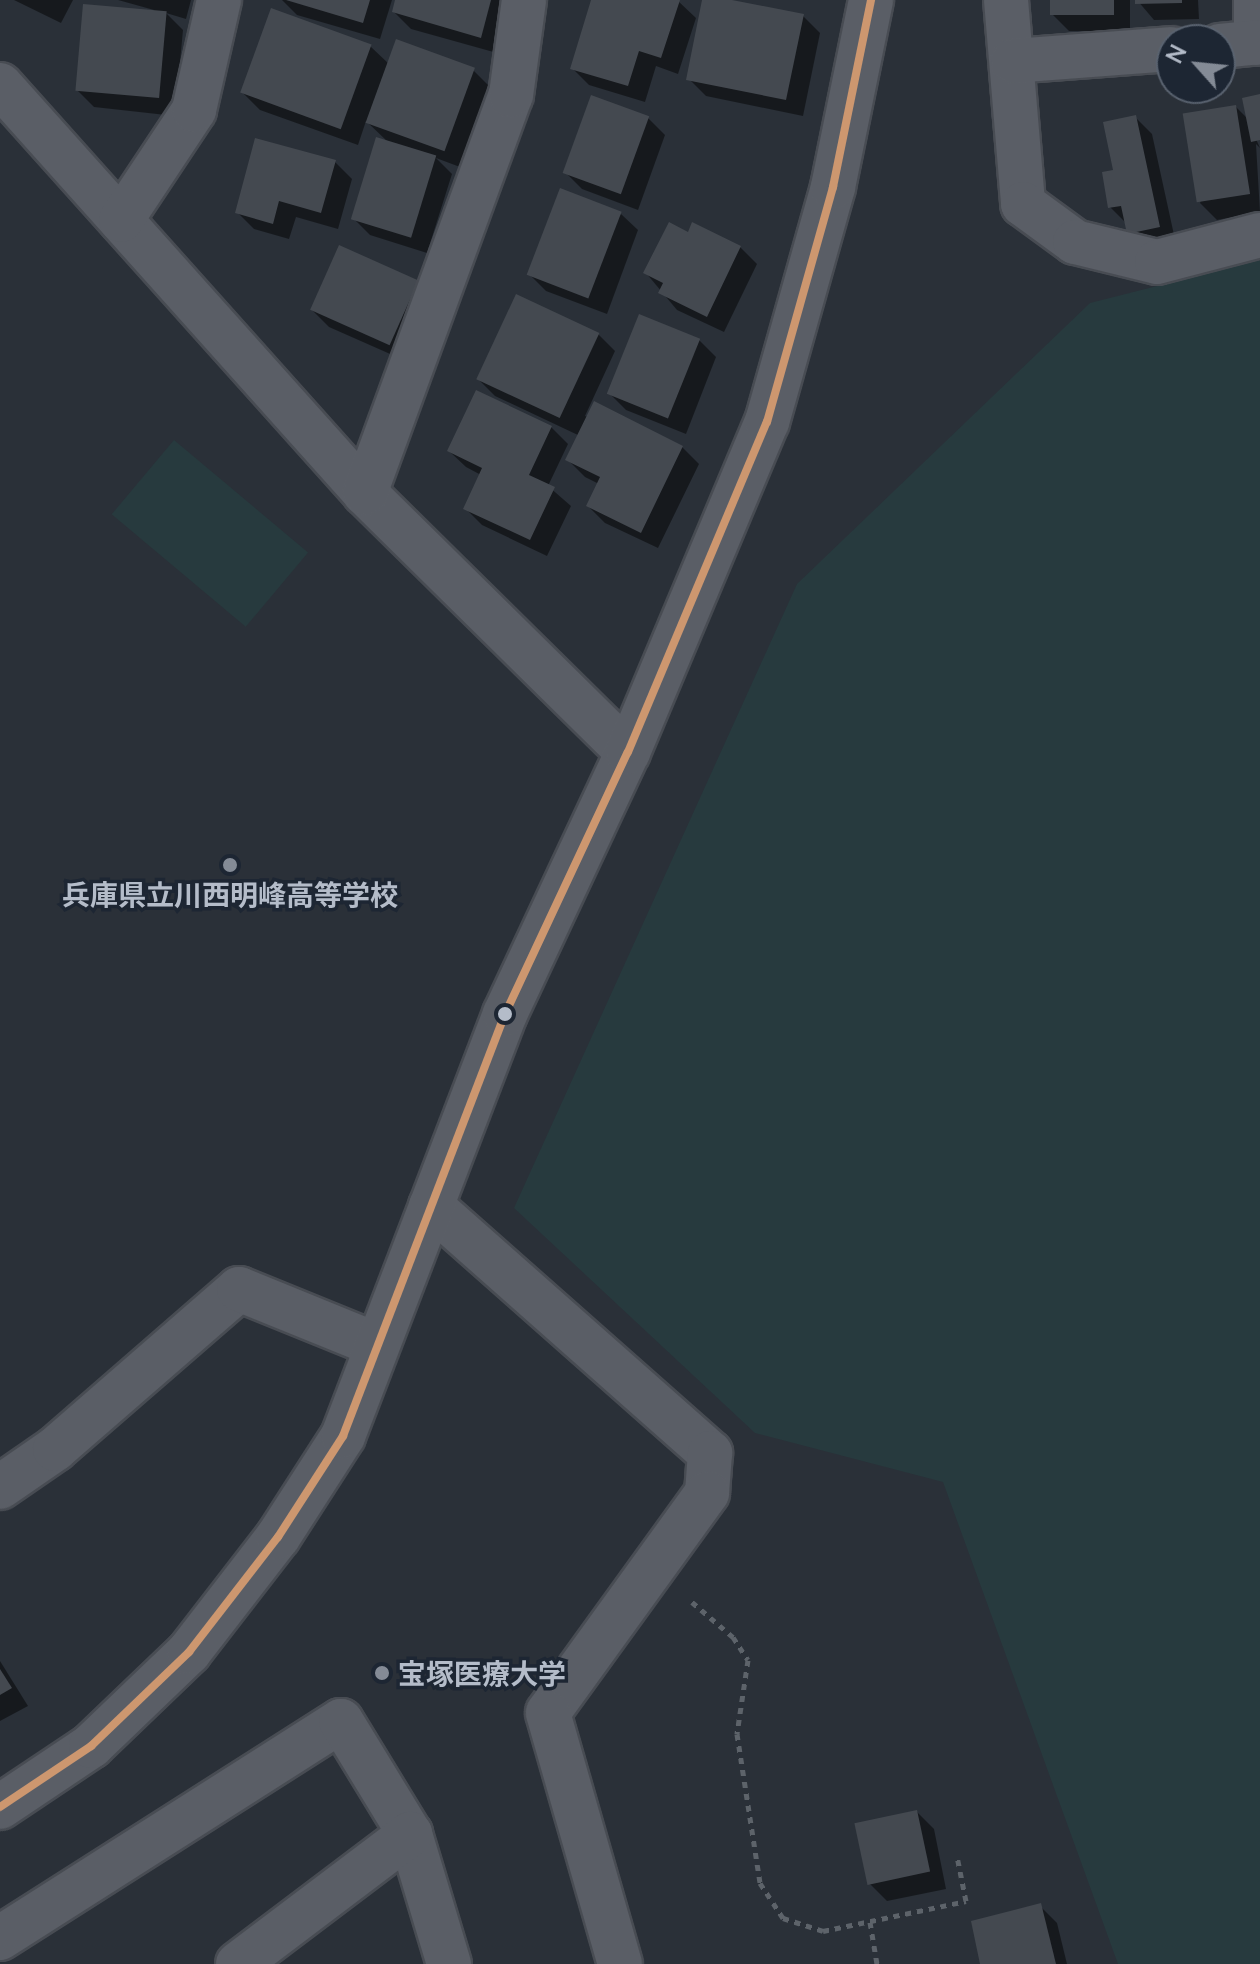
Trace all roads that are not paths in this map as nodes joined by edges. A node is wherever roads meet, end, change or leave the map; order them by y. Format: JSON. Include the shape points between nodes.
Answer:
{"nodes":[{"id":1,"x":219,"y":0,"type":"edge"},
{"id":2,"x":524,"y":0,"type":"edge"},
{"id":3,"x":871,"y":0,"type":"edge"},
{"id":4,"x":1006,"y":0,"type":"edge"},
{"id":5,"x":1256,"y":0,"type":"edge"},
{"id":6,"x":1245,"y":44,"type":"edge"},
{"id":7,"x":1156,"y":50,"type":"edge"},
{"id":8,"x":1013,"y":61,"type":"junction"},
{"id":9,"x":0,"y":85,"type":"edge"},
{"id":10,"x":121,"y":220,"type":"junction"},
{"id":11,"x":1260,"y":235,"type":"edge"},
{"id":12,"x":365,"y":493,"type":"junction"},
{"id":13,"x":628,"y":752,"type":"junction"},
{"id":14,"x":431,"y":1206,"type":"junction"},
{"id":15,"x":377,"y":1345,"type":"junction"},
{"id":16,"x":0,"y":1487,"type":"edge"},
{"id":17,"x":0,"y":1807,"type":"edge"},
{"id":18,"x":410,"y":1834,"type":"junction"},
{"id":19,"x":0,"y":1938,"type":"edge"},
{"id":20,"x":238,"y":1964,"type":"edge"},
{"id":21,"x":449,"y":1964,"type":"edge"},
{"id":22,"x":620,"y":1964,"type":"edge"}],
"edges":[{"from":1,"to":10,"type":"street","via":[[194,110]]},
{"from":2,"to":12,"type":"street","via":[[511,95]]},
{"from":3,"to":13,"type":"street","via":[[833,187],[767,422]]},
{"from":4,"to":8,"type":"street"},
{"from":5,"to":6,"type":"street"},
{"from":7,"to":8,"type":"street"},
{"from":8,"to":11,"type":"street","via":[[1023,204],[1075,242],[1157,262]]},
{"from":9,"to":10,"type":"street"},
{"from":10,"to":12,"type":"street"},
{"from":12,"to":13,"type":"street"},
{"from":13,"to":14,"type":"street","via":[[505,1014]]},
{"from":14,"to":15,"type":"street"},
{"from":14,"to":22,"type":"street","via":[[710,1453],[707,1493],[548,1713]]},
{"from":15,"to":16,"type":"street","via":[[239,1289],[55,1449]]},
{"from":15,"to":17,"type":"street","via":[[343,1436],[278,1537],[189,1652],[91,1746]]},
{"from":18,"to":19,"type":"street","via":[[341,1721]]},
{"from":18,"to":20,"type":"street"},
{"from":18,"to":21,"type":"street"}]}
